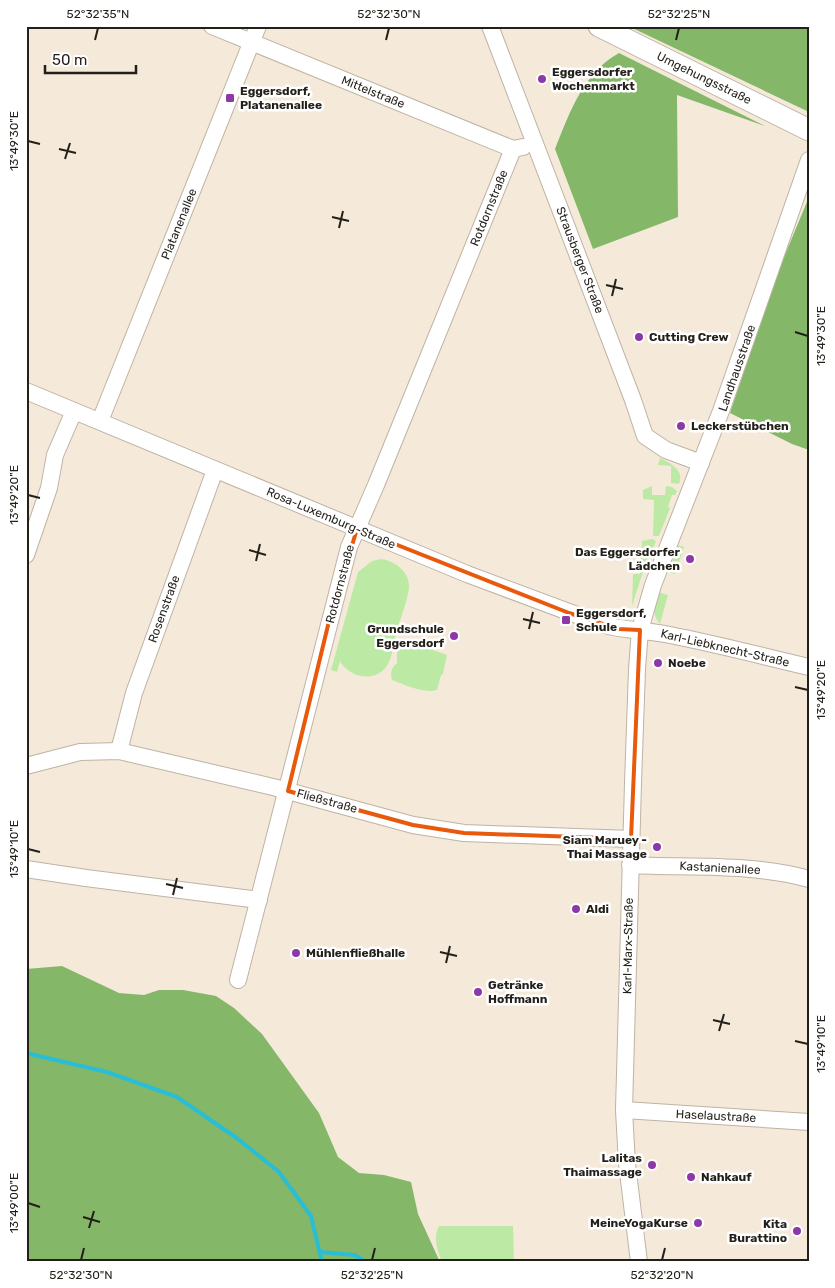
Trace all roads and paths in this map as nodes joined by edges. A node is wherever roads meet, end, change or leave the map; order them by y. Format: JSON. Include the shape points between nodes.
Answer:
{"nodes":[{"id":1,"x":212,"y":26,"type":"edge"},
{"id":2,"x":258,"y":26,"type":"edge"},
{"id":3,"x":490,"y":26,"type":"edge"},
{"id":4,"x":598,"y":26,"type":"edge"},
{"id":5,"x":252,"y":42,"type":"junction"},
{"id":6,"x":809,"y":130,"type":"edge"},
{"id":7,"x":535,"y":144,"type":"junction"},
{"id":8,"x":513,"y":149,"type":"junction"},
{"id":9,"x":809,"y":160,"type":"edge"},
{"id":10,"x":26,"y":391,"type":"edge"},
{"id":11,"x":74,"y":411,"type":"junction"},
{"id":12,"x":100,"y":421,"type":"junction"},
{"id":13,"x":701,"y":463,"type":"junction"},
{"id":14,"x":215,"y":470,"type":"junction"},
{"id":15,"x":357,"y":529,"type":"junction"},
{"id":16,"x":26,"y":555,"type":"edge"},
{"id":17,"x":640,"y":630,"type":"junction"},
{"id":18,"x":809,"y":667,"type":"edge"},
{"id":19,"x":119,"y":751,"type":"junction"},
{"id":20,"x":26,"y":766,"type":"edge"},
{"id":21,"x":288,"y":791,"type":"junction"},
{"id":22,"x":631,"y":839,"type":"junction"},
{"id":23,"x":630,"y":865,"type":"junction"},
{"id":24,"x":26,"y":868,"type":"edge"},
{"id":25,"x":809,"y":879,"type":"edge"},
{"id":26,"x":258,"y":900,"type":"junction"},
{"id":27,"x":238,"y":980,"type":"dead end"},
{"id":28,"x":624,"y":1110,"type":"junction"},
{"id":29,"x":809,"y":1122,"type":"edge"},
{"id":30,"x":639,"y":1262,"type":"edge"}],
"edges":[{"from":1,"to":5,"type":"street","name":"Mittelstraße"},
{"from":2,"to":5,"type":"street","name":"Platanenallee"},
{"from":3,"to":7,"type":"street","name":"Strausberger Straße"},
{"from":4,"to":6,"type":"main road","name":"Umgehungsstraße"},
{"from":5,"to":8,"type":"street","name":"Mittelstraße"},
{"from":5,"to":12,"type":"street","name":"Platanenallee"},
{"from":7,"to":8,"type":"street"},
{"from":7,"to":13,"type":"street","name":"Strausberger Straße","via":[[646,436],[666,450]]},
{"from":8,"to":15,"type":"street","name":"Rotdornstraße"},
{"from":9,"to":13,"type":"street","name":"Landhausstraße"},
{"from":10,"to":11,"type":"street","name":"Rosa-Luxemburg-Straße"},
{"from":11,"to":12,"type":"street","name":"Rosa-Luxemburg-Straße"},
{"from":11,"to":16,"type":"street","via":[[55,455],[49,488]]},
{"from":12,"to":14,"type":"street","name":"Rosa-Luxemburg-Straße"},
{"from":13,"to":17,"type":"street","name":"Landhausstraße","via":[[653,584]]},
{"from":14,"to":15,"type":"street","name":"Rosa-Luxemburg-Straße"},
{"from":14,"to":19,"type":"street","name":"Rosenstraße","via":[[134,693]]},
{"from":15,"to":17,"type":"street","name":"Rosa-Luxemburg-Straße","via":[[577,616],[618,629]]},
{"from":15,"to":21,"type":"street","name":"Rotdornstraße","via":[[330,616]]},
{"from":17,"to":18,"type":"street","name":"Karl-Liebknecht-Straße"},
{"from":17,"to":22,"type":"street","name":"Karl-Marx-Straße"},
{"from":19,"to":20,"type":"street","name":"Fließstraße","via":[[80,752]]},
{"from":19,"to":21,"type":"street","name":"Fließstraße"},
{"from":21,"to":22,"type":"street","name":"Fließstraße","via":[[413,825],[464,833]]},
{"from":21,"to":26,"type":"street","name":"Rotdornstraße"},
{"from":22,"to":23,"type":"street","name":"Karl-Marx-Straße"},
{"from":23,"to":25,"type":"street","name":"Kastanienallee","via":[[750,869]]},
{"from":23,"to":28,"type":"street","name":"Karl-Marx-Straße"},
{"from":24,"to":26,"type":"street"},
{"from":26,"to":27,"type":"street","name":"Rotdornstraße"},
{"from":28,"to":29,"type":"street","name":"Haselaustraße"},
{"from":28,"to":30,"type":"street","name":"Karl-Marx-Straße"}]}
